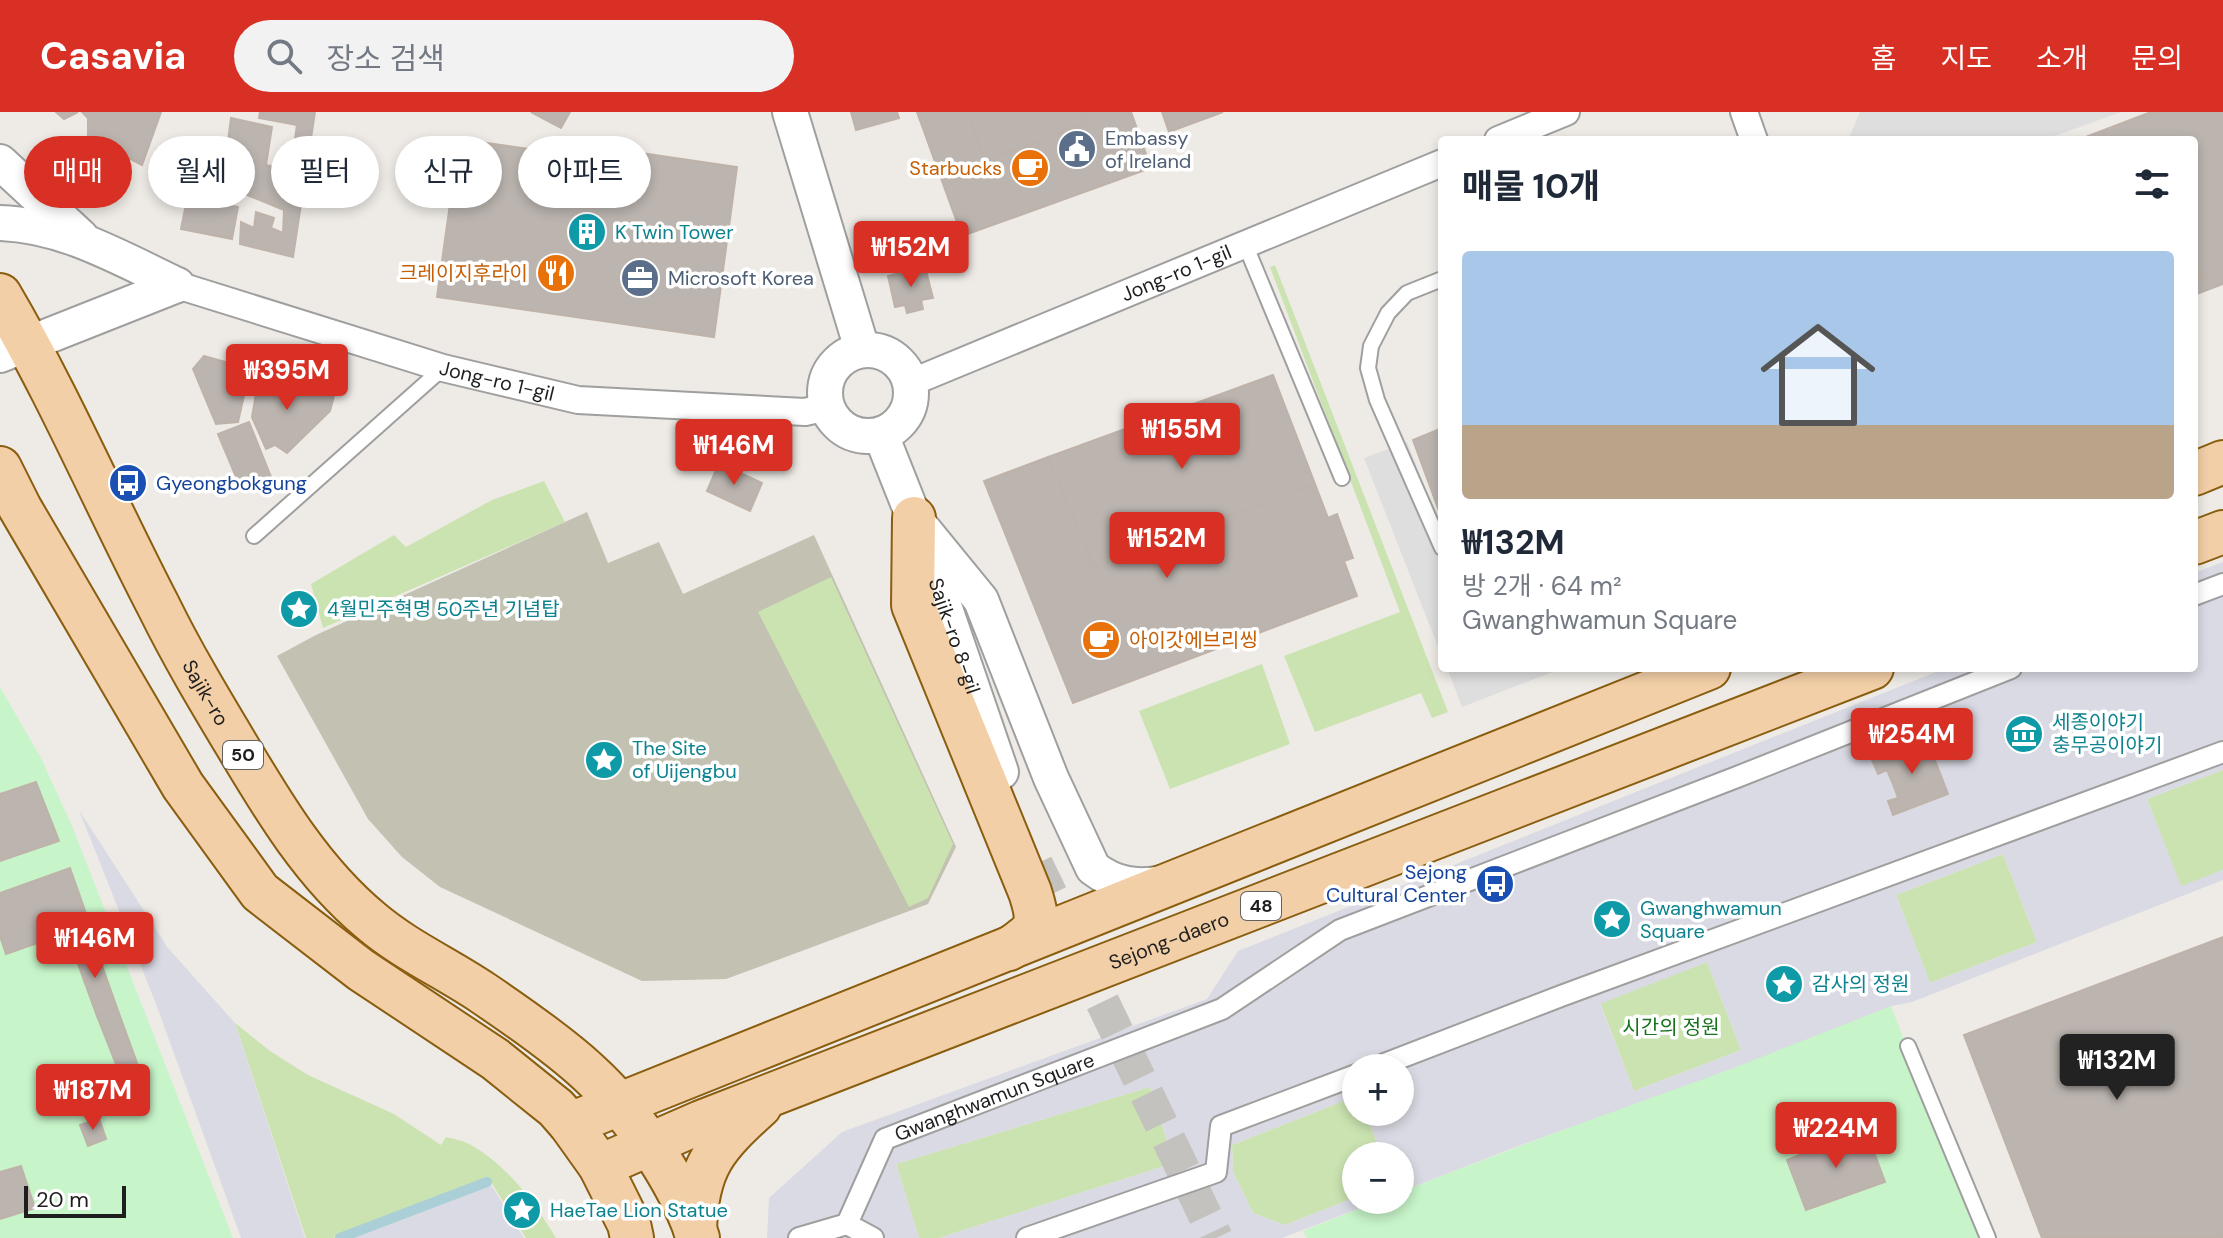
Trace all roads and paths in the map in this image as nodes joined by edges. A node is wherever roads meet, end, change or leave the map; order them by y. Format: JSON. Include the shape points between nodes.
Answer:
{"nodes":[{"id":1,"x":790,"y":112,"type":"edge"},
{"id":2,"x":810,"y":112,"type":"edge"},
{"id":3,"x":1566,"y":112,"type":"edge"},
{"id":4,"x":1744,"y":112,"type":"edge"},
{"id":5,"x":1508,"y":136,"type":"edge"},
{"id":6,"x":1753,"y":136,"type":"edge"},
{"id":7,"x":0,"y":162,"type":"edge"},
{"id":8,"x":1438,"y":165,"type":"edge"},
{"id":9,"x":0,"y":223,"type":"edge"},
{"id":10,"x":84,"y":240,"type":"junction"},
{"id":11,"x":1245,"y":244,"type":"junction"},
{"id":12,"x":1438,"y":281,"type":"edge"},
{"id":13,"x":177,"y":285,"type":"junction"},
{"id":14,"x":0,"y":295,"type":"edge"},
{"id":15,"x":868,"y":349,"type":"junction"},
{"id":16,"x":15,"y":350,"type":"edge"},
{"id":17,"x":443,"y":368,"type":"junction"},
{"id":18,"x":910,"y":383,"type":"junction"},
{"id":19,"x":827,"y":407,"type":"junction"},
{"id":20,"x":881,"y":435,"type":"junction"},
{"id":21,"x":2223,"y":462,"type":"edge"},
{"id":22,"x":0,"y":468,"type":"edge"},
{"id":23,"x":2198,"y":472,"type":"edge"},
{"id":24,"x":1342,"y":478,"type":"dead end"},
{"id":25,"x":10,"y":503,"type":"edge"},
{"id":26,"x":914,"y":518,"type":"junction"},
{"id":27,"x":2223,"y":532,"type":"edge"},
{"id":28,"x":254,"y":536,"type":"dead end"},
{"id":29,"x":1438,"y":539,"type":"edge"},
{"id":30,"x":2198,"y":541,"type":"edge"},
{"id":31,"x":2223,"y":584,"type":"edge"},
{"id":32,"x":2198,"y":593,"type":"edge"},
{"id":33,"x":1697,"y":672,"type":"edge"},
{"id":34,"x":1862,"y":672,"type":"edge"},
{"id":35,"x":2001,"y":672,"type":"edge"},
{"id":36,"x":2223,"y":752,"type":"edge"},
{"id":37,"x":1023,"y":837,"type":"tunnel mouth"},
{"id":38,"x":1179,"y":880,"type":"junction"},
{"id":39,"x":1009,"y":949,"type":"junction"},
{"id":40,"x":1908,"y":1046,"type":"dead end"},
{"id":41,"x":1410,"y":1054,"type":"edge"},
{"id":42,"x":1342,"y":1080,"type":"edge"},
{"id":43,"x":770,"y":1096,"type":"junction"},
{"id":44,"x":618,"y":1104,"type":"junction"},
{"id":45,"x":570,"y":1124,"type":"junction"},
{"id":46,"x":650,"y":1145,"type":"junction"},
{"id":47,"x":600,"y":1166,"type":"junction"},
{"id":48,"x":847,"y":1224,"type":"junction"},
{"id":49,"x":696,"y":1234,"type":"edge"},
{"id":50,"x":632,"y":1238,"type":"edge"},
{"id":51,"x":799,"y":1238,"type":"edge"},
{"id":52,"x":873,"y":1238,"type":"edge"},
{"id":53,"x":1027,"y":1238,"type":"edge"},
{"id":54,"x":1988,"y":1238,"type":"edge"}],
"edges":[{"from":1,"to":15,"type":"street"},
{"from":2,"to":15,"type":"street","via":[[873,309]]},
{"from":3,"to":5,"type":"street"},
{"from":4,"to":6,"type":"street"},
{"from":7,"to":10,"type":"street"},
{"from":8,"to":11,"type":"street","name":"Jong-ro 1-gil"},
{"from":9,"to":10,"type":"street"},
{"from":10,"to":13,"type":"street"},
{"from":11,"to":18,"type":"street","name":"Jong-ro 1-gil"},
{"from":11,"to":24,"type":"lane"},
{"from":12,"to":29,"type":"lane","via":[[1407,293],[1388,313],[1371,346],[1368,368]]},
{"from":13,"to":16,"type":"street"},
{"from":13,"to":17,"type":"street","name":"Jong-ro 1-gil"},
{"from":14,"to":16,"type":"main road","name":"Sajik-ro","number":"50"},
{"from":15,"to":18,"type":"street","via":[[898,361]]},
{"from":15,"to":19,"type":"street","via":[[850,353],[831,370]]},
{"from":16,"to":44,"type":"main road","name":"Sajik-ro","number":"50","via":[[166,622],[302,848],[371,921],[578,1063]]},
{"from":17,"to":19,"type":"street","name":"Jong-ro 1-gil","via":[[578,400],[805,412]]},
{"from":17,"to":28,"type":"lane"},
{"from":18,"to":20,"type":"street","via":[[909,408],[893,429]]},
{"from":19,"to":20,"type":"street","via":[[843,428],[868,437]]},
{"from":20,"to":26,"type":"street","name":"Sajik-ro 8-gil"},
{"from":21,"to":23,"type":"main road"},
{"from":22,"to":25,"type":"main road"},
{"from":25,"to":45,"type":"main road","via":[[183,786],[260,892],[361,970],[495,1059]]},
{"from":26,"to":37,"type":"street","name":"Sajik-ro 8-gil"},
{"from":26,"to":38,"type":"street","via":[[981,600],[1051,778],[1093,868],[1140,887]]},
{"from":26,"to":39,"type":"main road","via":[[913,605],[1036,912],[1035,926]]},
{"from":27,"to":30,"type":"main road"},
{"from":31,"to":32,"type":"street"},
{"from":33,"to":38,"type":"main road"},
{"from":34,"to":43,"type":"main road","name":"Sejong-daero","number":"48"},
{"from":35,"to":48,"type":"street","name":"Gwanghwamun Square","via":[[1340,930],[1222,1009],[885,1139]]},
{"from":36,"to":41,"type":"street"},
{"from":38,"to":39,"type":"main road"},
{"from":39,"to":44,"type":"main road"},
{"from":40,"to":54,"type":"lane"},
{"from":42,"to":53,"type":"street","via":[[1221,1126],[1216,1172]]},
{"from":43,"to":46,"type":"main road","name":"Sejong-daero","number":"48"},
{"from":43,"to":49,"type":"main road","via":[[712,1156],[701,1181]]},
{"from":44,"to":45,"type":"main road"},
{"from":44,"to":46,"type":"main road","number":"50"},
{"from":45,"to":47,"type":"main road"},
{"from":46,"to":47,"type":"main road","name":"Sejong-daero"},
{"from":46,"to":49,"type":"main road"},
{"from":47,"to":50,"type":"main road"},
{"from":48,"to":51,"type":"street"},
{"from":48,"to":52,"type":"street"}]}
